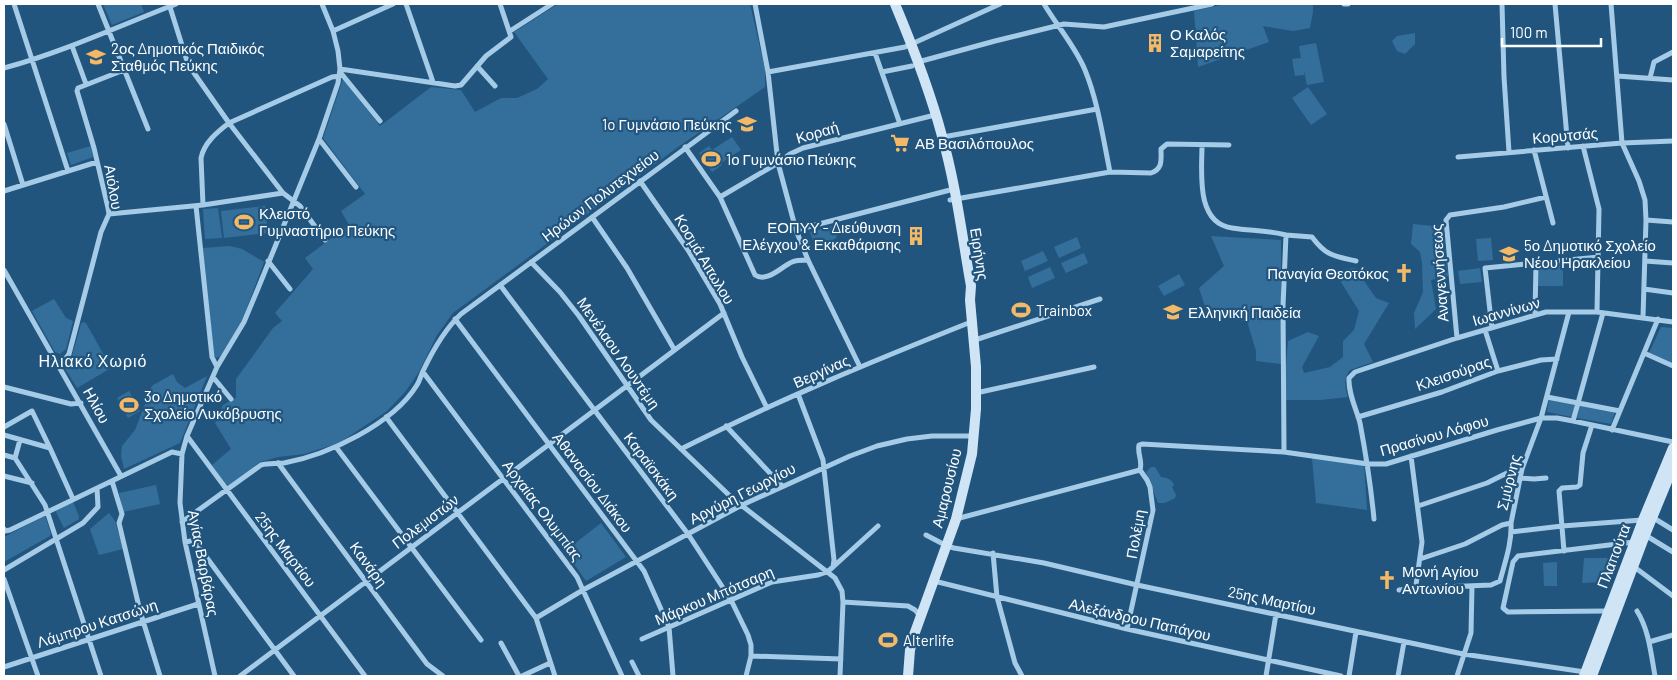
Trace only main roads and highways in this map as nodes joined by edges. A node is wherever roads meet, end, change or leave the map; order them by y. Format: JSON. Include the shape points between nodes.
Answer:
{"nodes":[{"id":1,"x":888,"y":4,"type":"edge"},
{"id":2,"x":895,"y":4,"type":"edge"},
{"id":3,"x":908,"y":46,"type":"junction"},
{"id":4,"x":915,"y":64,"type":"junction"},
{"id":5,"x":952,"y":195,"type":"junction"},
{"id":6,"x":970,"y":300,"type":"joint"},
{"id":7,"x":1673,"y":448,"type":"edge"},
{"id":8,"x":1673,"y":466,"type":"edge"},
{"id":9,"x":1648,"y":518,"type":"junction"},
{"id":10,"x":1630,"y":564,"type":"junction"},
{"id":11,"x":1606,"y":628,"type":"junction"},
{"id":12,"x":1589,"y":674,"type":"edge"},
{"id":13,"x":908,"y":676,"type":"edge"}],
"edges":[{"from":1,"to":3,"type":"main road","name":"Ειρήνης"},
{"from":2,"to":3,"type":"main road","name":"Ειρήνης"},
{"from":3,"to":4,"type":"main road","name":"Ειρήνης"},
{"from":4,"to":5,"type":"main road","name":"Ειρήνης"},
{"from":4,"to":5,"type":"main road","name":"Ειρήνης","via":[[943,137]]},
{"from":5,"to":6,"type":"main road","name":"Ειρήνης","via":[[971,286]]},
{"from":6,"to":13,"type":"main road","name":"Αμαρουσίου","via":[[976,393],[965,486],[947,546],[920,616],[910,650]]},
{"from":7,"to":9,"type":"main road","name":"Πλαπούτα"},
{"from":8,"to":9,"type":"main road","name":"Πλαπούτα"},
{"from":9,"to":10,"type":"main road","name":"Πλαπούτα","via":[[1645,535]]},
{"from":9,"to":10,"type":"main road","name":"Πλαπούτα","via":[[1634,542]]},
{"from":10,"to":11,"type":"main road","name":"Πλαπούτα"},
{"from":10,"to":11,"type":"main road","name":"Πλαπούτα","via":[[1608,611]]},
{"from":11,"to":12,"type":"main road","name":"Πλαπούτα"}]}
